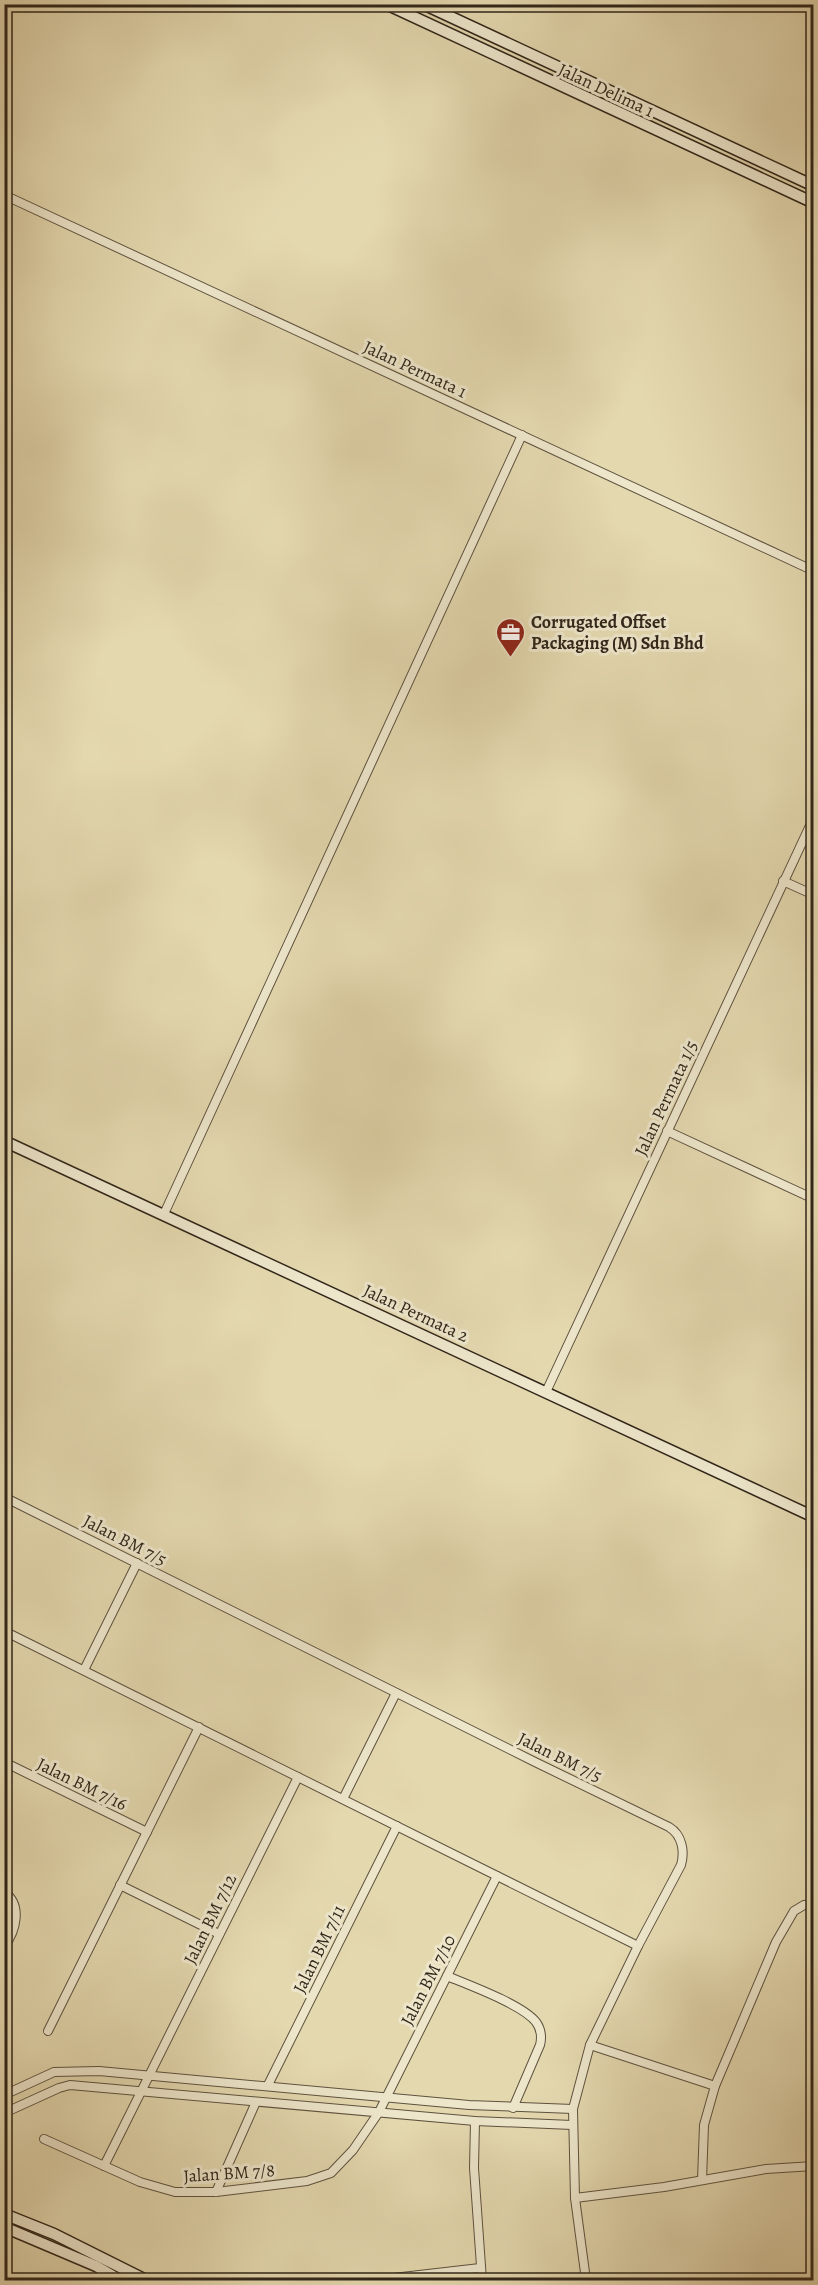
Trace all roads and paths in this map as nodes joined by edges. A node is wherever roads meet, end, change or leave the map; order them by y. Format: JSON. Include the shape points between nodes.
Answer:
{"nodes":[{"id":1,"x":386,"y":4,"type":"edge"},
{"id":2,"x":423,"y":4,"type":"edge"},
{"id":3,"x":813,"y":186,"type":"edge"},
{"id":4,"x":4,"y":195,"type":"edge"},
{"id":5,"x":813,"y":203,"type":"edge"},
{"id":6,"x":522,"y":435,"type":"junction"},
{"id":7,"x":813,"y":571,"type":"edge"},
{"id":8,"x":813,"y":817,"type":"edge"},
{"id":9,"x":783,"y":881,"type":"junction"},
{"id":10,"x":813,"y":895,"type":"edge"},
{"id":11,"x":667,"y":1131,"type":"junction"},
{"id":12,"x":4,"y":1141,"type":"edge"},
{"id":13,"x":813,"y":1199,"type":"edge"},
{"id":14,"x":164,"y":1214,"type":"junction"},
{"id":15,"x":546,"y":1392,"type":"junction"},
{"id":16,"x":4,"y":1497,"type":"edge"},
{"id":17,"x":813,"y":1516,"type":"edge"},
{"id":18,"x":137,"y":1563,"type":"junction"},
{"id":19,"x":4,"y":1631,"type":"edge"},
{"id":20,"x":84,"y":1670,"type":"junction"},
{"id":21,"x":396,"y":1693,"type":"junction"},
{"id":22,"x":199,"y":1727,"type":"junction"},
{"id":23,"x":4,"y":1762,"type":"edge"},
{"id":24,"x":298,"y":1777,"type":"junction"},
{"id":25,"x":343,"y":1799,"type":"junction"},
{"id":26,"x":397,"y":1826,"type":"junction"},
{"id":27,"x":147,"y":1832,"type":"junction"},
{"id":28,"x":497,"y":1876,"type":"junction"},
{"id":29,"x":120,"y":1885,"type":"junction"},
{"id":30,"x":4,"y":1892,"type":"edge"},
{"id":31,"x":813,"y":1904,"type":"edge"},
{"id":32,"x":219,"y":1934,"type":"junction"},
{"id":33,"x":638,"y":1946,"type":"junction"},
{"id":34,"x":4,"y":1947,"type":"edge"},
{"id":35,"x":447,"y":1976,"type":"junction"},
{"id":36,"x":48,"y":2031,"type":"dead end"},
{"id":37,"x":590,"y":2045,"type":"junction"},
{"id":38,"x":149,"y":2076,"type":"junction"},
{"id":39,"x":268,"y":2085,"type":"junction"},
{"id":40,"x":714,"y":2086,"type":"junction"},
{"id":41,"x":141,"y":2092,"type":"junction"},
{"id":42,"x":4,"y":2095,"type":"edge"},
{"id":43,"x":385,"y":2097,"type":"junction"},
{"id":44,"x":256,"y":2102,"type":"junction"},
{"id":45,"x":513,"y":2108,"type":"junction"},
{"id":46,"x":573,"y":2109,"type":"junction"},
{"id":47,"x":379,"y":2112,"type":"junction"},
{"id":48,"x":4,"y":2113,"type":"edge"},
{"id":49,"x":475,"y":2121,"type":"junction"},
{"id":50,"x":572,"y":2126,"type":"junction"},
{"id":51,"x":44,"y":2139,"type":"dead end"},
{"id":52,"x":104,"y":2166,"type":"junction"},
{"id":53,"x":813,"y":2166,"type":"edge"},
{"id":54,"x":702,"y":2180,"type":"junction"},
{"id":55,"x":216,"y":2193,"type":"junction"},
{"id":56,"x":575,"y":2198,"type":"junction"},
{"id":57,"x":4,"y":2214,"type":"edge"},
{"id":58,"x":4,"y":2227,"type":"edge"},
{"id":59,"x":480,"y":2268,"type":"junction"},
{"id":60,"x":120,"y":2280,"type":"edge"},
{"id":61,"x":146,"y":2280,"type":"edge"},
{"id":62,"x":376,"y":2280,"type":"edge"},
{"id":63,"x":482,"y":2280,"type":"edge"},
{"id":64,"x":586,"y":2280,"type":"edge"}],
"edges":[{"from":1,"to":5,"type":"street","name":"Jalan Delima 1"},
{"from":2,"to":3,"type":"street","name":"Jalan Delima 1"},
{"from":4,"to":6,"type":"street","name":"Jalan Permata 1"},
{"from":6,"to":7,"type":"street","name":"Jalan Permata 1"},
{"from":6,"to":14,"type":"street"},
{"from":8,"to":9,"type":"street","name":"Jalan Permata 1/5"},
{"from":9,"to":10,"type":"street"},
{"from":9,"to":11,"type":"street","name":"Jalan Permata 1/5"},
{"from":11,"to":13,"type":"street"},
{"from":11,"to":15,"type":"street","name":"Jalan Permata 1/5"},
{"from":12,"to":14,"type":"street","name":"Jalan Permata 2"},
{"from":14,"to":15,"type":"street","name":"Jalan Permata 2"},
{"from":15,"to":17,"type":"street","name":"Jalan Permata 2"},
{"from":16,"to":18,"type":"street","name":"Jalan BM 7/5"},
{"from":18,"to":20,"type":"street"},
{"from":18,"to":21,"type":"street","name":"Jalan BM 7/5"},
{"from":19,"to":20,"type":"street"},
{"from":20,"to":22,"type":"street"},
{"from":21,"to":25,"type":"street"},
{"from":21,"to":33,"type":"street","name":"Jalan BM 7/5","via":[[676,1832],[681,1843],[681,1865]]},
{"from":22,"to":24,"type":"street"},
{"from":22,"to":27,"type":"street"},
{"from":23,"to":27,"type":"street","name":"Jalan BM 7/16"},
{"from":24,"to":25,"type":"street"},
{"from":24,"to":32,"type":"street","name":"Jalan BM 7/12"},
{"from":25,"to":26,"type":"street"},
{"from":26,"to":28,"type":"street"},
{"from":26,"to":39,"type":"street","name":"Jalan BM 7/11"},
{"from":27,"to":29,"type":"street"},
{"from":28,"to":33,"type":"street"},
{"from":28,"to":35,"type":"street","name":"Jalan BM 7/10"},
{"from":29,"to":32,"type":"street"},
{"from":29,"to":36,"type":"street"},
{"from":30,"to":34,"type":"street","via":[[16,1906],[16,1915]]},
{"from":31,"to":40,"type":"street","via":[[794,1911],[776,1942]]},
{"from":32,"to":38,"type":"street","name":"Jalan BM 7/12"},
{"from":33,"to":37,"type":"street","name":"Jalan BM 7/5"},
{"from":35,"to":43,"type":"street","name":"Jalan BM 7/10"},
{"from":35,"to":45,"type":"street","via":[[511,2005],[538,2025],[540,2045]]},
{"from":37,"to":40,"type":"street"},
{"from":37,"to":46,"type":"street","name":"Jalan BM 7/5"},
{"from":38,"to":39,"type":"street"},
{"from":38,"to":41,"type":"street","name":"Jalan BM 7/12"},
{"from":38,"to":42,"type":"street","via":[[57,2072]]},
{"from":39,"to":43,"type":"street"},
{"from":40,"to":54,"type":"street","via":[[704,2125]]},
{"from":41,"to":44,"type":"street"},
{"from":41,"to":48,"type":"street","via":[[67,2086]]},
{"from":41,"to":52,"type":"street","name":"Jalan BM 7/12"},
{"from":43,"to":45,"type":"street"},
{"from":43,"to":47,"type":"street","name":"Jalan BM 7/8"},
{"from":44,"to":47,"type":"street"},
{"from":44,"to":55,"type":"street"},
{"from":45,"to":46,"type":"street"},
{"from":46,"to":50,"type":"street","name":"Jalan BM 7/5"},
{"from":47,"to":49,"type":"street"},
{"from":47,"to":55,"type":"street","name":"Jalan BM 7/8","via":[[353,2150],[331,2173],[307,2181]]},
{"from":49,"to":50,"type":"street"},
{"from":49,"to":59,"type":"street"},
{"from":50,"to":56,"type":"street","name":"Jalan BM 7/5"},
{"from":51,"to":52,"type":"street","name":"Jalan BM 7/8"},
{"from":52,"to":55,"type":"street","name":"Jalan BM 7/8","via":[[175,2192]]},
{"from":53,"to":54,"type":"street"},
{"from":54,"to":56,"type":"street"},
{"from":56,"to":64,"type":"street","name":"Jalan BM 7/5"},
{"from":57,"to":61,"type":"street"},
{"from":58,"to":60,"type":"street"},
{"from":59,"to":62,"type":"street"},
{"from":59,"to":63,"type":"street"}]}
